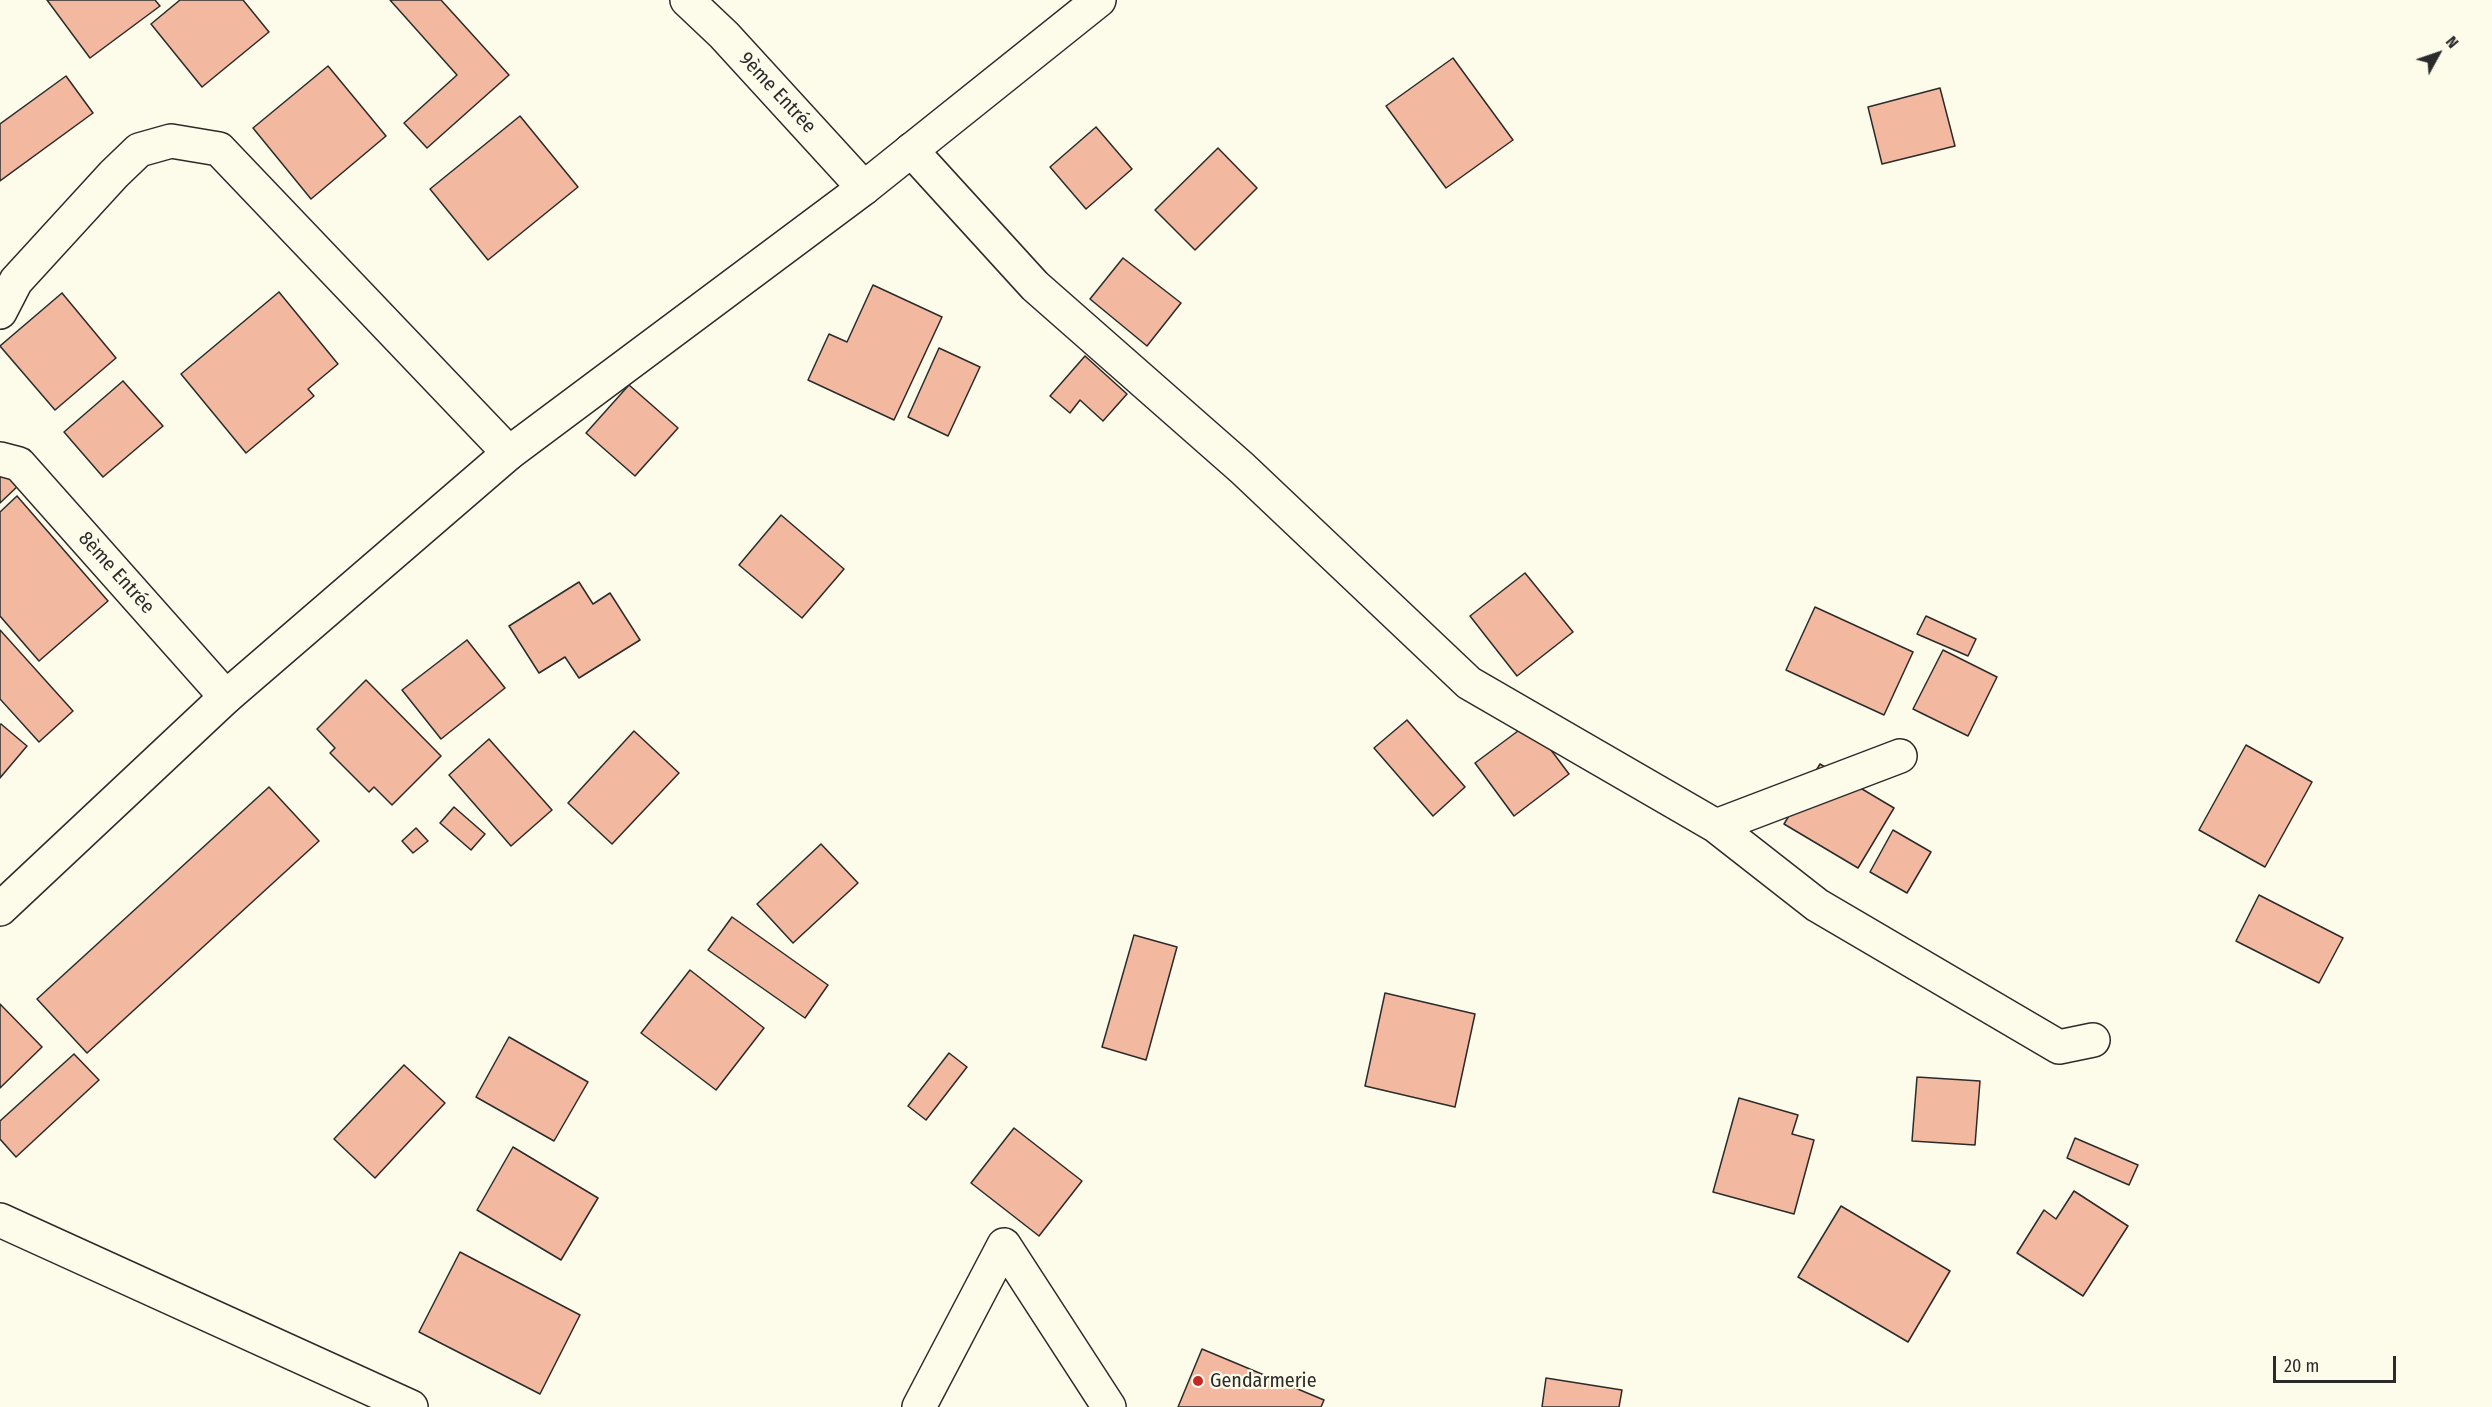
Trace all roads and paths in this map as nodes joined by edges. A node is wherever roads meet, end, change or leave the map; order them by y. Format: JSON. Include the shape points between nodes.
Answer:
{"nodes":[{"id":1,"x":687,"y":0,"type":"edge"},
{"id":2,"x":1099,"y":0,"type":"edge"},
{"id":3,"x":911,"y":150,"type":"junction"},
{"id":4,"x":864,"y":188,"type":"junction"},
{"id":5,"x":0,"y":312,"type":"edge"},
{"id":6,"x":509,"y":453,"type":"junction"},
{"id":7,"x":0,"y":459,"type":"edge"},
{"id":8,"x":226,"y":697,"type":"junction"},
{"id":9,"x":1900,"y":756,"type":"dead end"},
{"id":10,"x":1716,"y":826,"type":"junction"},
{"id":11,"x":0,"y":909,"type":"edge"},
{"id":12,"x":2093,"y":1040,"type":"dead end"},
{"id":13,"x":0,"y":1220,"type":"edge"},
{"id":14,"x":411,"y":1407,"type":"edge"},
{"id":15,"x":919,"y":1407,"type":"edge"},
{"id":16,"x":1109,"y":1407,"type":"edge"}],
"edges":[{"from":1,"to":4,"type":"street","name":"9ème Entrée"},
{"from":2,"to":3,"type":"street"},
{"from":3,"to":4,"type":"street"},
{"from":3,"to":10,"type":"street","via":[[1035,286],[1242,468],[1469,682]]},
{"from":4,"to":6,"type":"street"},
{"from":5,"to":6,"type":"street","via":[[16,281],[139,150],[171,141],[219,149]]},
{"from":6,"to":8,"type":"street"},
{"from":7,"to":8,"type":"street","name":"8ème Entrée","via":[[19,464]]},
{"from":8,"to":11,"type":"street"},
{"from":9,"to":10,"type":"street"},
{"from":10,"to":12,"type":"street","via":[[1817,905],[2059,1047]]},
{"from":13,"to":14,"type":"street"},
{"from":15,"to":16,"type":"street","via":[[1004,1245]]}]}
